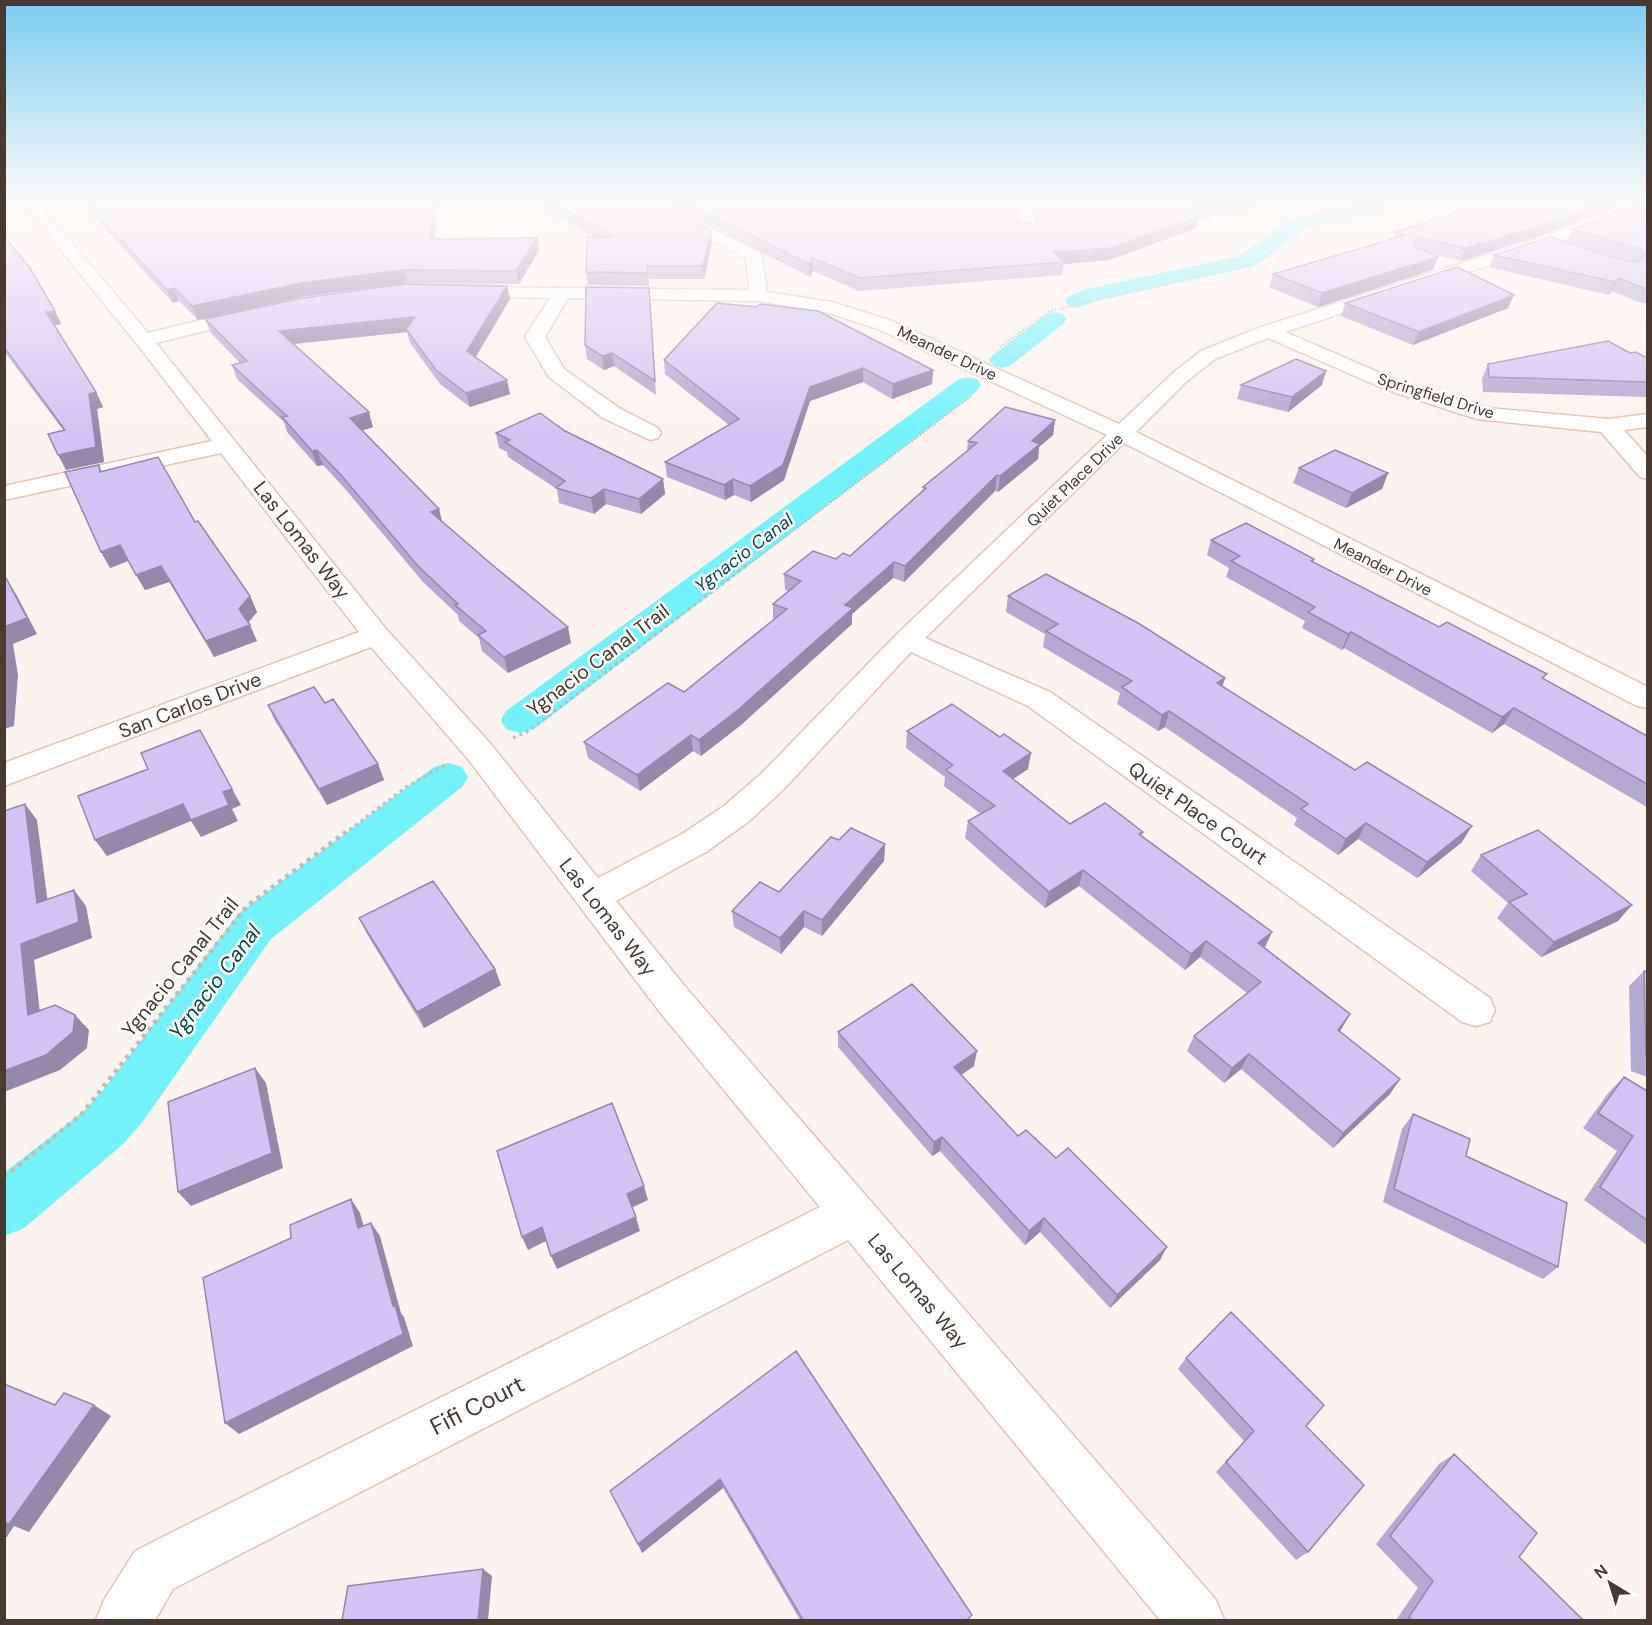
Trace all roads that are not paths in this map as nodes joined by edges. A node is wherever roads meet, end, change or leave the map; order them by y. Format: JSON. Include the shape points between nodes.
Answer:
{"nodes":[{"id":1,"x":95,"y":281,"type":"edge"},
{"id":2,"x":756,"y":281,"type":"edge"},
{"id":3,"x":1424,"y":281,"type":"edge"},
{"id":4,"x":443,"y":290,"type":"edge"},
{"id":5,"x":562,"y":293,"type":"junction"},
{"id":6,"x":758,"y":296,"type":"junction"},
{"id":7,"x":271,"y":309,"type":"edge"},
{"id":8,"x":1268,"y":331,"type":"junction"},
{"id":9,"x":144,"y":340,"type":"junction"},
{"id":10,"x":1647,"y":420,"type":"edge"},
{"id":11,"x":1608,"y":426,"type":"junction"},
{"id":12,"x":650,"y":433,"type":"dead end"},
{"id":13,"x":1122,"y":435,"type":"junction"},
{"id":14,"x":226,"y":445,"type":"junction"},
{"id":15,"x":1647,"y":472,"type":"edge"},
{"id":16,"x":4,"y":493,"type":"edge"},
{"id":17,"x":376,"y":634,"type":"junction"},
{"id":18,"x":907,"y":639,"type":"junction"},
{"id":19,"x":1647,"y":699,"type":"edge"},
{"id":20,"x":4,"y":775,"type":"edge"},
{"id":21,"x":593,"y":897,"type":"junction"},
{"id":22,"x":1476,"y":1010,"type":"dead end"},
{"id":23,"x":853,"y":1214,"type":"junction"},
{"id":24,"x":124,"y":1620,"type":"edge"},
{"id":25,"x":1196,"y":1620,"type":"edge"}],
"edges":[{"from":1,"to":9,"type":"street","name":"Las Lomas Way"},
{"from":2,"to":6,"type":"street"},
{"from":3,"to":8,"type":"street","name":"Quiet Place Drive"},
{"from":4,"to":5,"type":"street","name":"Meander Drive"},
{"from":5,"to":6,"type":"street","name":"Meander Drive"},
{"from":5,"to":12,"type":"street","via":[[535,337],[556,373],[611,413]]},
{"from":6,"to":13,"type":"street","name":"Meander Drive","via":[[832,308],[885,325]]},
{"from":7,"to":9,"type":"street"},
{"from":8,"to":11,"type":"street","name":"Springfield Drive","via":[[1394,386],[1485,414]]},
{"from":8,"to":13,"type":"street","name":"Quiet Place Drive","via":[[1208,355]]},
{"from":9,"to":14,"type":"street","name":"Las Lomas Way"},
{"from":10,"to":11,"type":"street","name":"Springfield Drive"},
{"from":11,"to":15,"type":"street"},
{"from":13,"to":18,"type":"street","name":"Quiet Place Drive"},
{"from":13,"to":19,"type":"street","name":"Meander Drive"},
{"from":14,"to":16,"type":"street"},
{"from":14,"to":17,"type":"street","name":"Las Lomas Way"},
{"from":17,"to":20,"type":"street","name":"San Carlos Drive"},
{"from":17,"to":21,"type":"street","name":"Las Lomas Way","via":[[479,752]]},
{"from":18,"to":21,"type":"street","name":"Quiet Place Drive","via":[[772,782],[736,814],[694,843]]},
{"from":18,"to":22,"type":"street","name":"Quiet Place Court","via":[[1039,699]]},
{"from":21,"to":23,"type":"street","name":"Las Lomas Way","via":[[673,1000]]},
{"from":23,"to":24,"type":"street","name":"Fifi Court","via":[[154,1570]]},
{"from":23,"to":25,"type":"street","name":"Las Lomas Way"}]}
